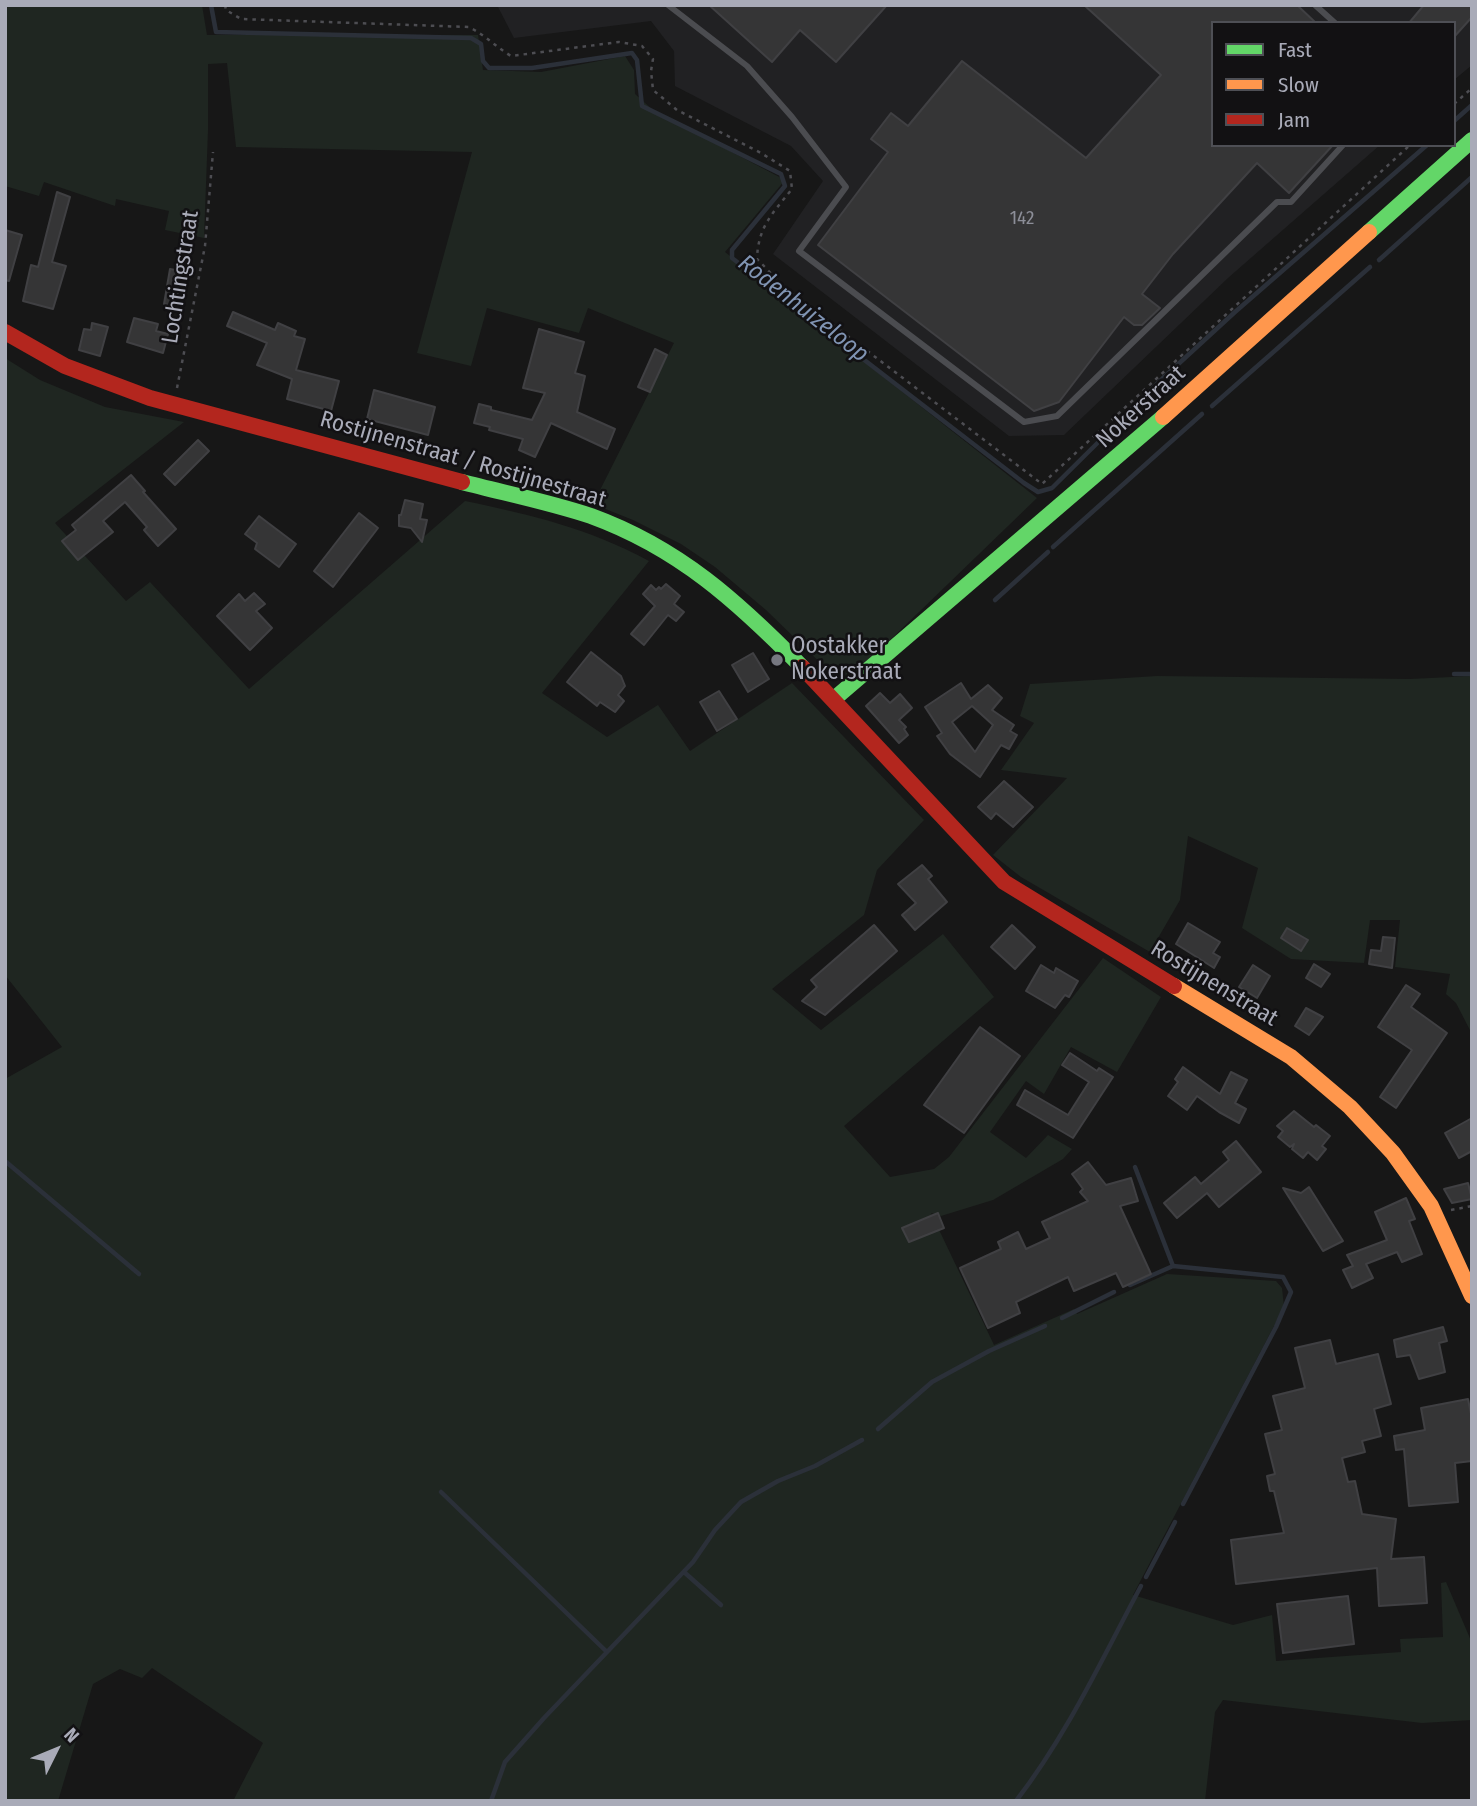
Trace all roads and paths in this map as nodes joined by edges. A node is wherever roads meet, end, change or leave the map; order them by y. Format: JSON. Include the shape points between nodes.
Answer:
{"nodes":[{"id":1,"x":225,"y":5,"type":"edge"},
{"id":2,"x":668,"y":5,"type":"edge"},
{"id":3,"x":686,"y":5,"type":"edge"},
{"id":4,"x":1315,"y":5,"type":"edge"},
{"id":5,"x":679,"y":13,"type":"junction"},
{"id":6,"x":1333,"y":21,"type":"edge"},
{"id":7,"x":1472,"y":88,"type":"edge"},
{"id":8,"x":1456,"y":102,"type":"edge"},
{"id":9,"x":1472,"y":140,"type":"edge"},
{"id":10,"x":1341,"y":147,"type":"edge"},
{"id":11,"x":1408,"y":147,"type":"edge"},
{"id":12,"x":213,"y":152,"type":"dead end"},
{"id":13,"x":5,"y":332,"type":"edge"},
{"id":14,"x":172,"y":405,"type":"junction"},
{"id":15,"x":834,"y":699,"type":"junction"},
{"id":16,"x":884,"y":753,"type":"joint"},
{"id":17,"x":1472,"y":1206,"type":"edge"},
{"id":18,"x":1434,"y":1214,"type":"junction"},
{"id":19,"x":1472,"y":1296,"type":"edge"}],
"edges":[{"from":1,"to":11,"type":"path","via":[[241,19],[469,27],[511,55],[619,42],[642,46],[653,59],[653,90],[677,110],[790,171],[792,189],[757,239],[757,260],[786,289],[1042,484]]},
{"from":2,"to":5,"type":"lane"},
{"from":3,"to":5,"type":"lane"},
{"from":4,"to":6,"type":"lane"},
{"from":5,"to":10,"type":"lane","via":[[747,66],[846,187],[799,251],[1024,422],[1057,416],[1277,202],[1292,202]]},
{"from":7,"to":8,"type":"path"},
{"from":9,"to":15,"type":"street","name":"Nokerstraat","via":[[1119,457]]},
{"from":12,"to":14,"type":"path","name":"Lochtingstraat","via":[[205,246]]},
{"from":13,"to":14,"type":"street","name":"Rostijnenstraat / Rostijnestraat","via":[[76,371]]},
{"from":14,"to":15,"type":"street","name":"Rostijnenstraat / Rostijnestraat","via":[[524,497],[624,530],[707,578],[747,611]]},
{"from":15,"to":16,"type":"street","name":"Rostijnenstraat / Rostijnestraat"},
{"from":16,"to":18,"type":"street","name":"Rostijnenstraat","via":[[1004,882],[1291,1058],[1350,1107],[1393,1153]]},
{"from":17,"to":18,"type":"path"},
{"from":18,"to":19,"type":"street","name":"Rostijnenstraat"}]}
